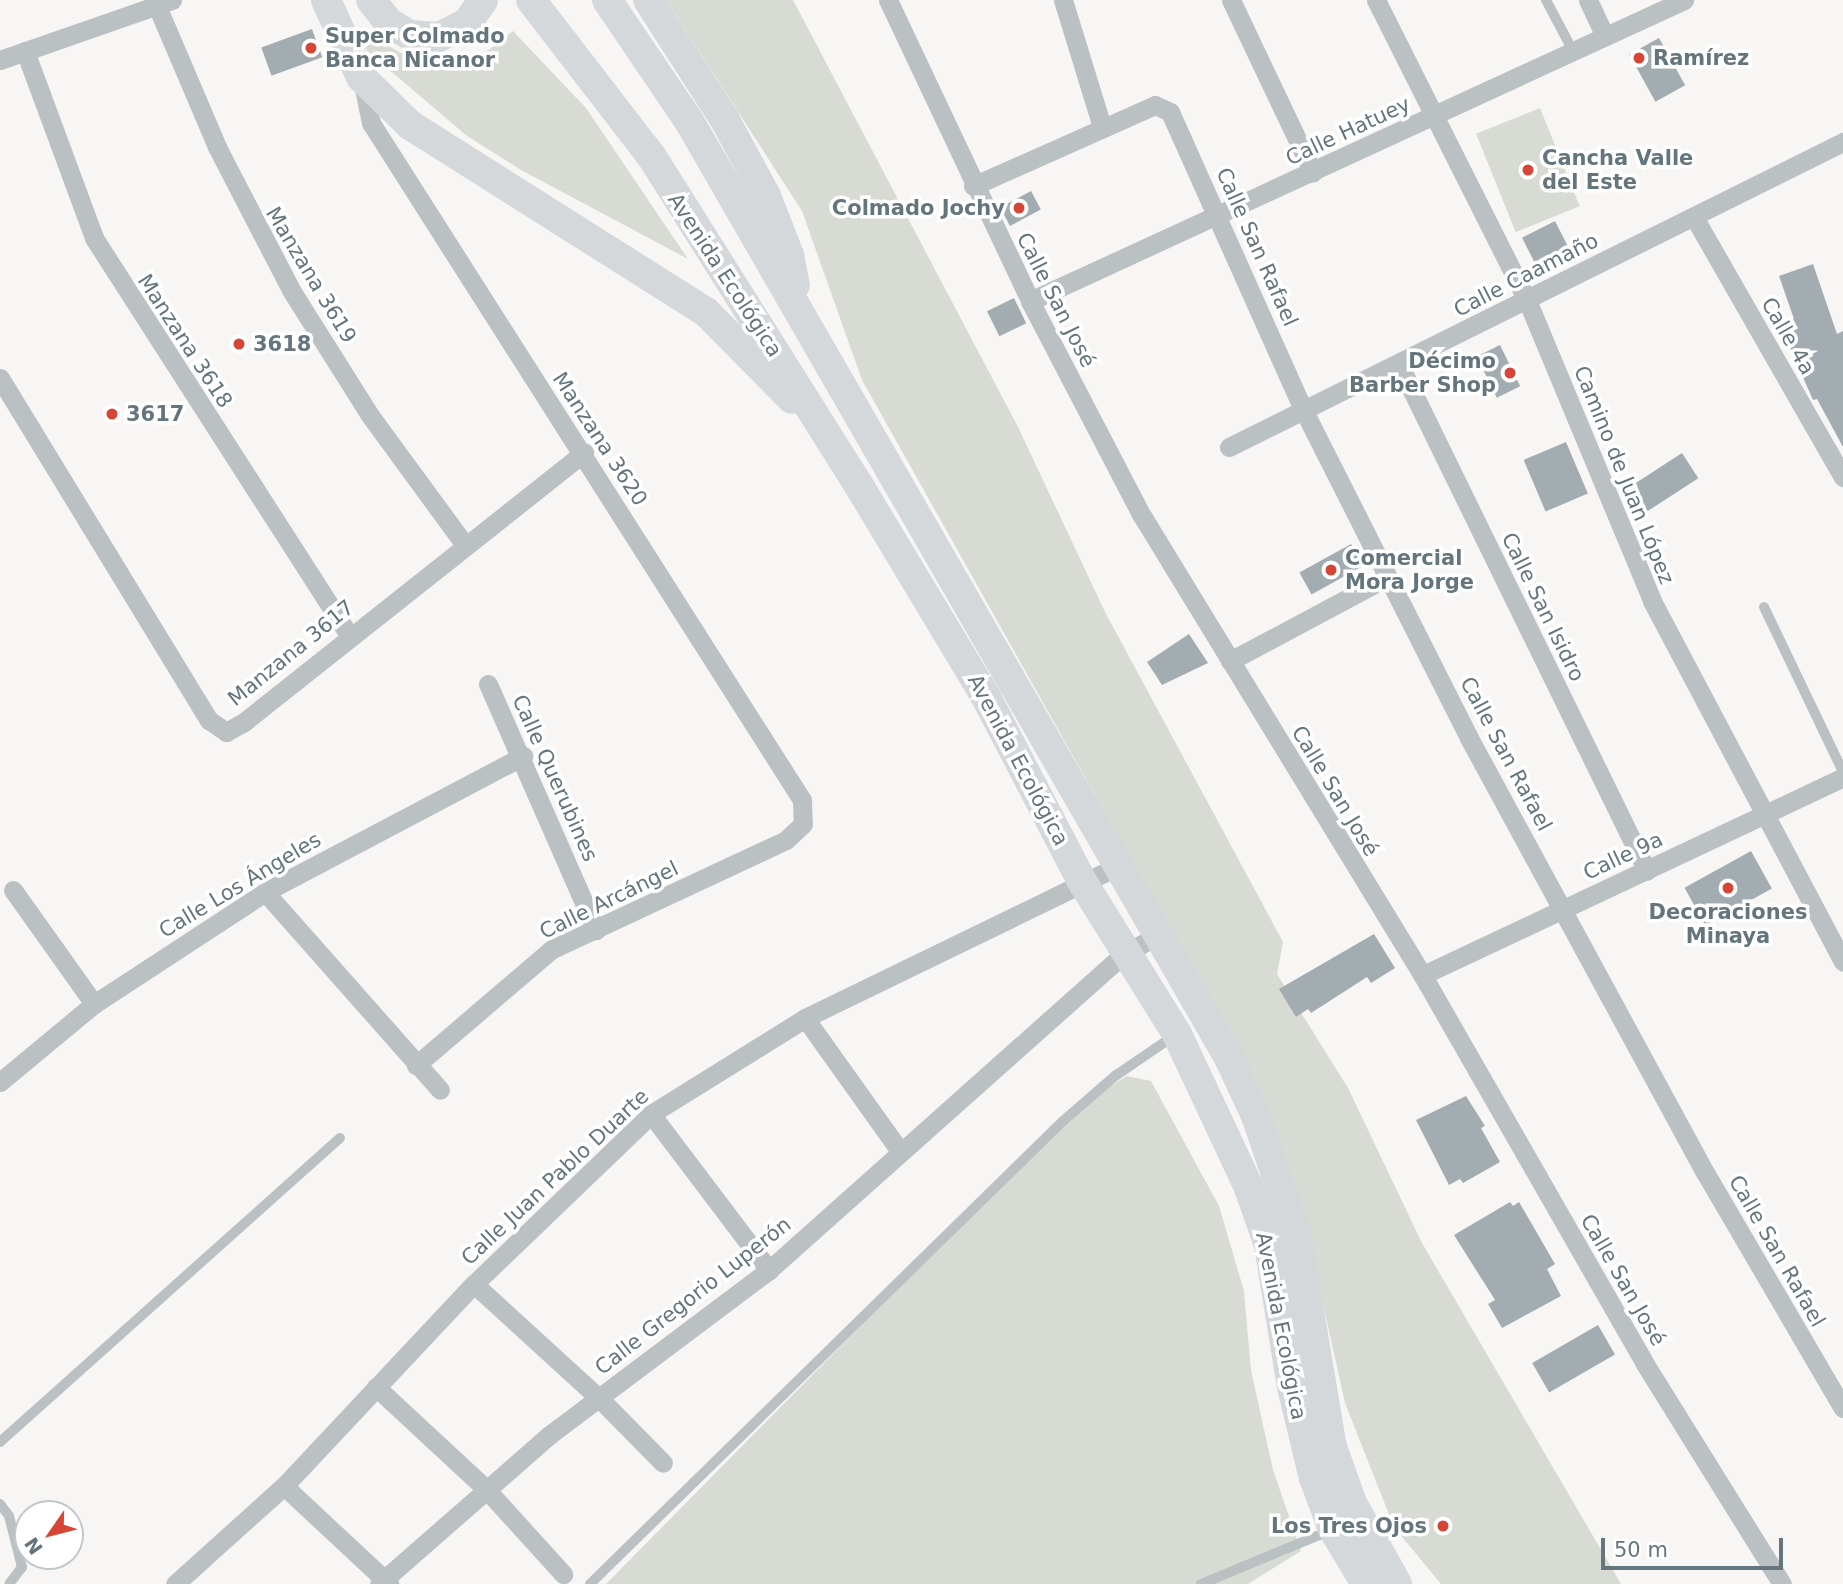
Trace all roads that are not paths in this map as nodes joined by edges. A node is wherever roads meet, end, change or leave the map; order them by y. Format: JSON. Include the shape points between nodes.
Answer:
{"nodes":[{"id":1,"x":326,"y":0,"type":"edge"},
{"id":2,"x":371,"y":0,"type":"edge"},
{"id":3,"x":483,"y":0,"type":"edge"},
{"id":4,"x":531,"y":0,"type":"edge"},
{"id":5,"x":607,"y":0,"type":"edge"},
{"id":6,"x":648,"y":0,"type":"edge"},
{"id":7,"x":888,"y":0,"type":"edge"},
{"id":8,"x":1063,"y":0,"type":"edge"},
{"id":9,"x":1231,"y":0,"type":"edge"},
{"id":10,"x":1376,"y":0,"type":"edge"},
{"id":11,"x":1546,"y":0,"type":"edge"},
{"id":12,"x":1588,"y":0,"type":"edge"},
{"id":13,"x":1684,"y":0,"type":"edge"},
{"id":14,"x":164,"y":3,"type":"edge"},
{"id":15,"x":1605,"y":36,"type":"junction"},
{"id":16,"x":25,"y":51,"type":"junction"},
{"id":17,"x":1573,"y":51,"type":"junction"},
{"id":18,"x":0,"y":60,"type":"edge"},
{"id":19,"x":361,"y":77,"type":"junction"},
{"id":20,"x":1432,"y":117,"type":"junction"},
{"id":21,"x":1102,"y":127,"type":"junction"},
{"id":22,"x":1843,"y":142,"type":"edge"},
{"id":23,"x":1313,"y":173,"type":"junction"},
{"id":24,"x":973,"y":186,"type":"junction"},
{"id":25,"x":1220,"y":216,"type":"junction"},
{"id":26,"x":1694,"y":217,"type":"junction"},
{"id":27,"x":1527,"y":300,"type":"junction"},
{"id":28,"x":1030,"y":301,"type":"junction"},
{"id":29,"x":800,"y":313,"type":"junction"},
{"id":30,"x":1399,"y":364,"type":"junction"},
{"id":31,"x":0,"y":378,"type":"edge"},
{"id":32,"x":1304,"y":411,"type":"junction"},
{"id":33,"x":816,"y":416,"type":"junction"},
{"id":34,"x":1229,"y":447,"type":"dead end"},
{"id":35,"x":584,"y":453,"type":"junction"},
{"id":36,"x":1843,"y":477,"type":"edge"},
{"id":37,"x":466,"y":545,"type":"junction"},
{"id":38,"x":1387,"y":577,"type":"junction"},
{"id":39,"x":1764,"y":607,"type":"dead end"},
{"id":40,"x":349,"y":635,"type":"junction"},
{"id":41,"x":1230,"y":662,"type":"junction"},
{"id":42,"x":488,"y":684,"type":"dead end"},
{"id":43,"x":523,"y":756,"type":"junction"},
{"id":44,"x":1843,"y":774,"type":"edge"},
{"id":45,"x":1762,"y":815,"type":"junction"},
{"id":46,"x":803,"y":824,"type":"joint"},
{"id":47,"x":1116,"y":867,"type":"junction"},
{"id":48,"x":1647,"y":871,"type":"junction"},
{"id":49,"x":1083,"y":883,"type":"junction"},
{"id":50,"x":13,"y":890,"type":"dead end"},
{"id":51,"x":265,"y":892,"type":"junction"},
{"id":52,"x":1564,"y":908,"type":"junction"},
{"id":53,"x":596,"y":930,"type":"junction"},
{"id":54,"x":1156,"y":936,"type":"junction"},
{"id":55,"x":1124,"y":954,"type":"junction"},
{"id":56,"x":1843,"y":961,"type":"edge"},
{"id":57,"x":1423,"y":975,"type":"junction"},
{"id":58,"x":94,"y":1004,"type":"junction"},
{"id":59,"x":805,"y":1018,"type":"junction"},
{"id":60,"x":1187,"y":1038,"type":"junction"},
{"id":61,"x":416,"y":1065,"type":"junction"},
{"id":62,"x":0,"y":1082,"type":"edge"},
{"id":63,"x":440,"y":1090,"type":"dead end"},
{"id":64,"x":651,"y":1114,"type":"junction"},
{"id":65,"x":340,"y":1138,"type":"dead end"},
{"id":66,"x":900,"y":1151,"type":"junction"},
{"id":67,"x":769,"y":1269,"type":"junction"},
{"id":68,"x":474,"y":1284,"type":"junction"},
{"id":69,"x":376,"y":1387,"type":"junction"},
{"id":70,"x":599,"y":1398,"type":"junction"},
{"id":71,"x":1843,"y":1408,"type":"edge"},
{"id":72,"x":0,"y":1442,"type":"edge"},
{"id":73,"x":663,"y":1463,"type":"dead end"},
{"id":74,"x":284,"y":1486,"type":"junction"},
{"id":75,"x":486,"y":1489,"type":"junction"},
{"id":76,"x":0,"y":1504,"type":"edge"},
{"id":77,"x":1333,"y":1529,"type":"junction"},
{"id":78,"x":563,"y":1574,"type":"dead end"},
{"id":79,"x":384,"y":1582,"type":"edge"},
{"id":80,"x":9,"y":1584,"type":"edge"},
{"id":81,"x":175,"y":1584,"type":"edge"},
{"id":82,"x":590,"y":1584,"type":"edge"},
{"id":83,"x":1200,"y":1584,"type":"edge"},
{"id":84,"x":1366,"y":1584,"type":"edge"},
{"id":85,"x":1397,"y":1584,"type":"edge"},
{"id":86,"x":1782,"y":1584,"type":"edge"}],
"edges":[{"from":1,"to":19,"type":"main road"},
{"from":2,"to":3,"type":"main road","via":[[388,22],[410,35],[439,37],[467,23]]},
{"from":4,"to":33,"type":"main road","name":"Avenida Ecológica","via":[[652,157]]},
{"from":5,"to":29,"type":"main road","name":"Avenida Ecológica","via":[[690,121]]},
{"from":6,"to":29,"type":"main road","via":[[725,120],[766,196],[789,256]]},
{"from":7,"to":24,"type":"street","name":"Calle San José"},
{"from":8,"to":21,"type":"street"},
{"from":9,"to":23,"type":"street"},
{"from":10,"to":20,"type":"street","name":"Camino de Juan López"},
{"from":11,"to":17,"type":"lane"},
{"from":12,"to":15,"type":"street"},
{"from":13,"to":15,"type":"street","name":"Calle Hatuey"},
{"from":14,"to":16,"type":"street"},
{"from":14,"to":37,"type":"street","name":"Manzana 3619","via":[[237,190],[291,290],[369,414]]},
{"from":15,"to":17,"type":"street","name":"Calle Hatuey"},
{"from":16,"to":18,"type":"street"},
{"from":16,"to":40,"type":"street","name":"Manzana 3618","via":[[94,238]]},
{"from":17,"to":20,"type":"street","name":"Calle Hatuey"},
{"from":19,"to":33,"type":"main road","via":[[410,125],[454,156],[524,195],[706,312],[778,389]]},
{"from":19,"to":35,"type":"street","name":"Manzana 3620","via":[[371,123],[470,283]]},
{"from":20,"to":23,"type":"street","name":"Calle Hatuey"},
{"from":20,"to":27,"type":"street","name":"Camino de Juan López"},
{"from":21,"to":24,"type":"street"},
{"from":21,"to":25,"type":"street","name":"Calle San Rafael","via":[[1162,105],[1170,112]]},
{"from":22,"to":26,"type":"street","name":"Calle Caamaño"},
{"from":23,"to":25,"type":"street","name":"Calle Hatuey"},
{"from":24,"to":28,"type":"street","name":"Calle San José"},
{"from":25,"to":28,"type":"street","name":"Calle Hatuey"},
{"from":25,"to":32,"type":"street","name":"Calle San Rafael"},
{"from":26,"to":27,"type":"street","name":"Calle Caamaño"},
{"from":26,"to":36,"type":"street","name":"Calle 4a"},
{"from":27,"to":30,"type":"street","name":"Calle Caamaño"},
{"from":27,"to":45,"type":"street","name":"Camino de Juan López","via":[[1652,601]]},
{"from":28,"to":41,"type":"street","name":"Calle San José","via":[[1141,514]]},
{"from":29,"to":47,"type":"main road","name":"Avenida Ecológica"},
{"from":30,"to":32,"type":"street","name":"Calle Caamaño"},
{"from":30,"to":48,"type":"street","name":"Calle San Isidro"},
{"from":31,"to":40,"type":"street","name":"Manzana 3617","via":[[209,720],[226,732],[244,722]]},
{"from":32,"to":34,"type":"street","name":"Calle Caamaño"},
{"from":32,"to":38,"type":"street","name":"Calle San Rafael"},
{"from":33,"to":49,"type":"main road","name":"Avenida Ecológica","via":[[986,697]]},
{"from":35,"to":37,"type":"street","name":"Manzana 3617"},
{"from":35,"to":46,"type":"street","name":"Manzana 3620","via":[[802,800]]},
{"from":37,"to":40,"type":"street","name":"Manzana 3617"},
{"from":38,"to":41,"type":"street"},
{"from":38,"to":52,"type":"street","name":"Calle San Rafael"},
{"from":39,"to":44,"type":"lane"},
{"from":41,"to":57,"type":"street","name":"Calle San José"},
{"from":42,"to":43,"type":"street","name":"Calle Querubines"},
{"from":43,"to":51,"type":"street","name":"Calle Los Ángeles"},
{"from":43,"to":53,"type":"street","name":"Calle Querubines"},
{"from":44,"to":45,"type":"street","name":"Calle 9a"},
{"from":45,"to":48,"type":"street","name":"Calle 9a"},
{"from":45,"to":56,"type":"street","name":"Camino de Juan López"},
{"from":46,"to":53,"type":"street","name":"Calle Arcángel","via":[[786,840]]},
{"from":47,"to":49,"type":"street","name":"Calle Juan Pablo Duarte"},
{"from":47,"to":54,"type":"main road","name":"Avenida Ecológica"},
{"from":48,"to":52,"type":"street","name":"Calle 9a"},
{"from":49,"to":55,"type":"main road","name":"Avenida Ecológica"},
{"from":49,"to":59,"type":"street","name":"Calle Juan Pablo Duarte"},
{"from":50,"to":58,"type":"street"},
{"from":51,"to":58,"type":"street","name":"Calle Los Ángeles"},
{"from":51,"to":61,"type":"street"},
{"from":52,"to":57,"type":"street","name":"Calle 9a"},
{"from":52,"to":71,"type":"street","name":"Calle San Rafael","via":[[1706,1174]]},
{"from":53,"to":61,"type":"street","name":"Calle Arcángel","via":[[552,949]]},
{"from":54,"to":55,"type":"street","name":"Calle Gregorio Luperón"},
{"from":54,"to":85,"type":"main road","name":"Avenida Ecológica","via":[[1256,1116],[1296,1233],[1332,1447],[1352,1503]]},
{"from":55,"to":60,"type":"main road","name":"Avenida Ecológica"},
{"from":55,"to":66,"type":"street","name":"Calle Gregorio Luperón"},
{"from":57,"to":86,"type":"street","name":"Calle San José","via":[[1645,1364]]},
{"from":58,"to":62,"type":"street","name":"Calle Los Ángeles"},
{"from":59,"to":64,"type":"street","name":"Calle Juan Pablo Duarte"},
{"from":59,"to":66,"type":"street"},
{"from":60,"to":77,"type":"main road","name":"Avenida Ecológica","via":[[1269,1245],[1301,1430]]},
{"from":60,"to":82,"type":"lane","via":[[1115,1076],[1063,1121]]},
{"from":61,"to":63,"type":"street"},
{"from":64,"to":67,"type":"street"},
{"from":64,"to":68,"type":"street","name":"Calle Juan Pablo Duarte"},
{"from":65,"to":72,"type":"lane"},
{"from":66,"to":67,"type":"street","name":"Calle Gregorio Luperón"},
{"from":67,"to":70,"type":"street","name":"Calle Gregorio Luperón"},
{"from":68,"to":69,"type":"street","name":"Calle Juan Pablo Duarte"},
{"from":68,"to":70,"type":"street"},
{"from":69,"to":74,"type":"street","name":"Calle Juan Pablo Duarte"},
{"from":69,"to":75,"type":"street"},
{"from":70,"to":73,"type":"street"},
{"from":70,"to":75,"type":"street","name":"Calle Gregorio Luperón"},
{"from":74,"to":79,"type":"street"},
{"from":74,"to":81,"type":"street","name":"Calle Juan Pablo Duarte"},
{"from":75,"to":78,"type":"street"},
{"from":75,"to":79,"type":"street","name":"Calle Gregorio Luperón"},
{"from":76,"to":80,"type":"lane","via":[[9,1516],[22,1567]]},
{"from":77,"to":83,"type":"lane"},
{"from":77,"to":84,"type":"main road","name":"Avenida Ecológica"}]}
